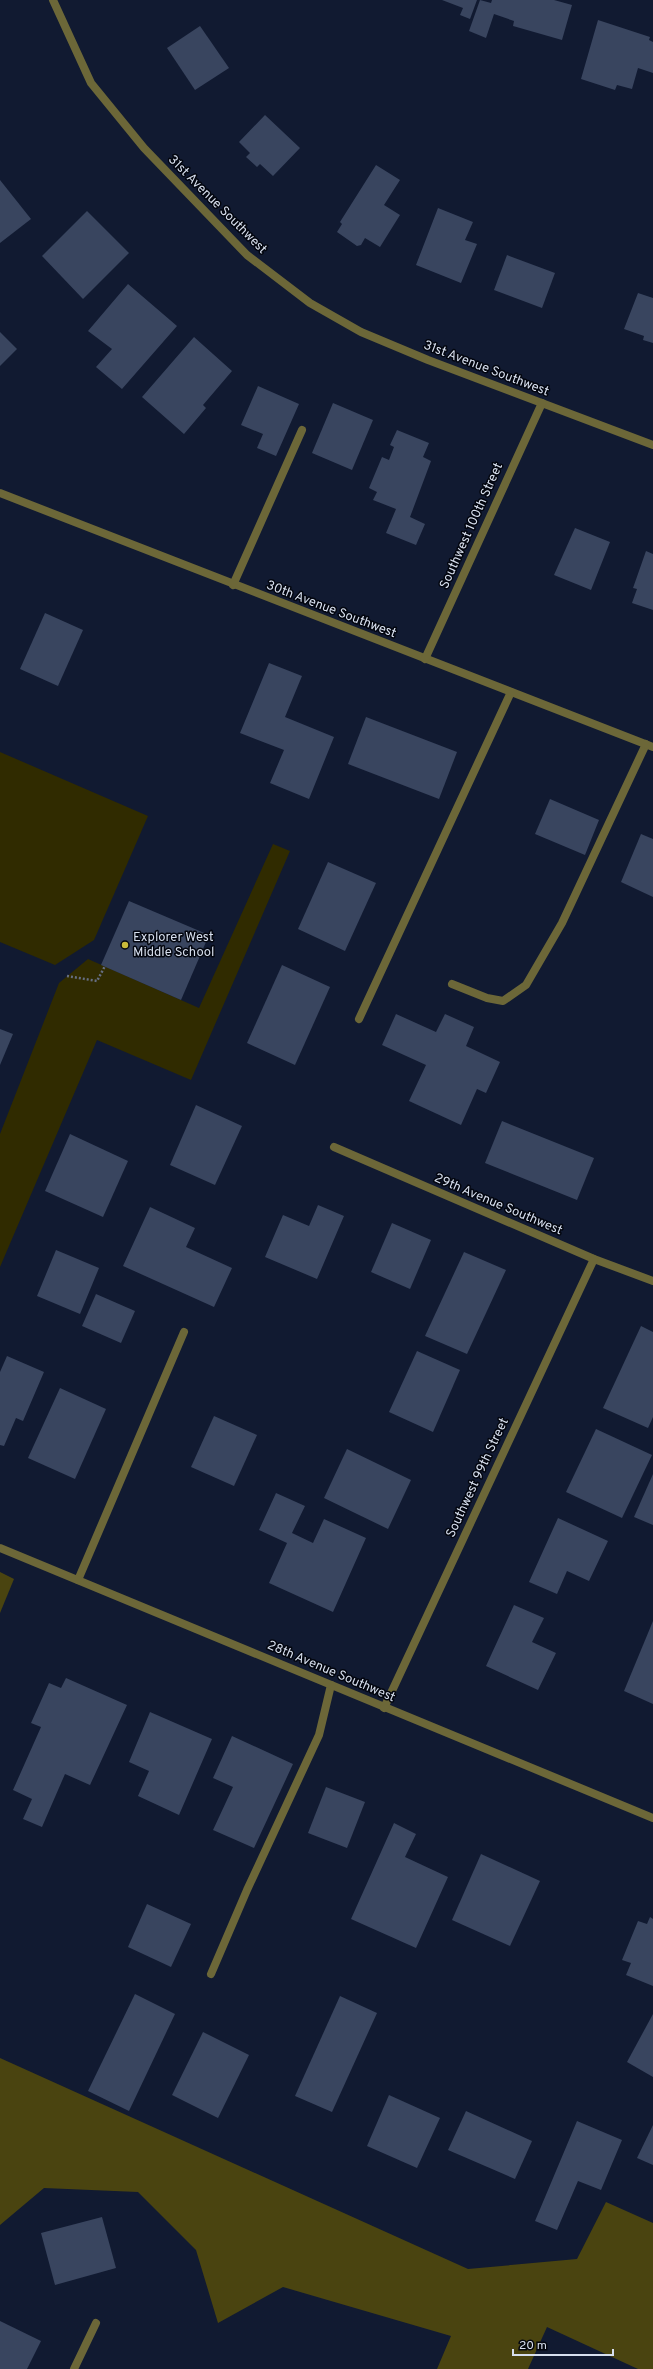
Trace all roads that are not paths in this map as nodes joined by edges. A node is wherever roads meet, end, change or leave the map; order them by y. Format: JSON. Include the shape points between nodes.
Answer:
{"nodes":[{"id":1,"x":53,"y":0,"type":"edge"},
{"id":2,"x":542,"y":403,"type":"junction"},
{"id":3,"x":302,"y":430,"type":"dead end"},
{"id":4,"x":653,"y":445,"type":"edge"},
{"id":5,"x":0,"y":493,"type":"edge"},
{"id":6,"x":234,"y":585,"type":"junction"},
{"id":7,"x":425,"y":659,"type":"junction"},
{"id":8,"x":511,"y":692,"type":"junction"},
{"id":9,"x":650,"y":745,"type":"edge"},
{"id":10,"x":452,"y":984,"type":"dead end"},
{"id":11,"x":359,"y":1019,"type":"dead end"},
{"id":12,"x":334,"y":1147,"type":"dead end"},
{"id":13,"x":594,"y":1259,"type":"junction"},
{"id":14,"x":653,"y":1281,"type":"edge"},
{"id":15,"x":184,"y":1332,"type":"dead end"},
{"id":16,"x":0,"y":1548,"type":"edge"},
{"id":17,"x":78,"y":1580,"type":"junction"},
{"id":18,"x":331,"y":1685,"type":"junction"},
{"id":19,"x":384,"y":1708,"type":"junction"},
{"id":20,"x":653,"y":1818,"type":"edge"},
{"id":21,"x":210,"y":1974,"type":"dead end"},
{"id":22,"x":96,"y":2323,"type":"dead end"},
{"id":23,"x":74,"y":2369,"type":"edge"}],
"edges":[{"from":1,"to":2,"type":"street","name":"31st Avenue Southwest","via":[[91,83],[144,148],[247,255],[310,303],[361,332]]},
{"from":2,"to":4,"type":"street","name":"31st Avenue Southwest"},
{"from":2,"to":7,"type":"street","name":"Southwest 100th Street"},
{"from":3,"to":6,"type":"street"},
{"from":5,"to":6,"type":"street","name":"30th Avenue Southwest"},
{"from":6,"to":7,"type":"street","name":"30th Avenue Southwest"},
{"from":7,"to":8,"type":"street","name":"30th Avenue Southwest"},
{"from":8,"to":9,"type":"street","name":"30th Avenue Southwest"},
{"from":8,"to":11,"type":"street"},
{"from":9,"to":10,"type":"street","via":[[562,923],[526,985],[503,1001],[487,998]]},
{"from":12,"to":13,"type":"street","name":"29th Avenue Southwest"},
{"from":13,"to":14,"type":"street","name":"29th Avenue Southwest"},
{"from":13,"to":19,"type":"street","name":"Southwest 99th Street"},
{"from":15,"to":17,"type":"street"},
{"from":16,"to":17,"type":"street","name":"28th Avenue Southwest"},
{"from":17,"to":18,"type":"street","name":"28th Avenue Southwest"},
{"from":18,"to":19,"type":"street","name":"28th Avenue Southwest"},
{"from":18,"to":21,"type":"street","via":[[319,1734]]},
{"from":19,"to":20,"type":"street","name":"28th Avenue Southwest"},
{"from":22,"to":23,"type":"street"}]}
